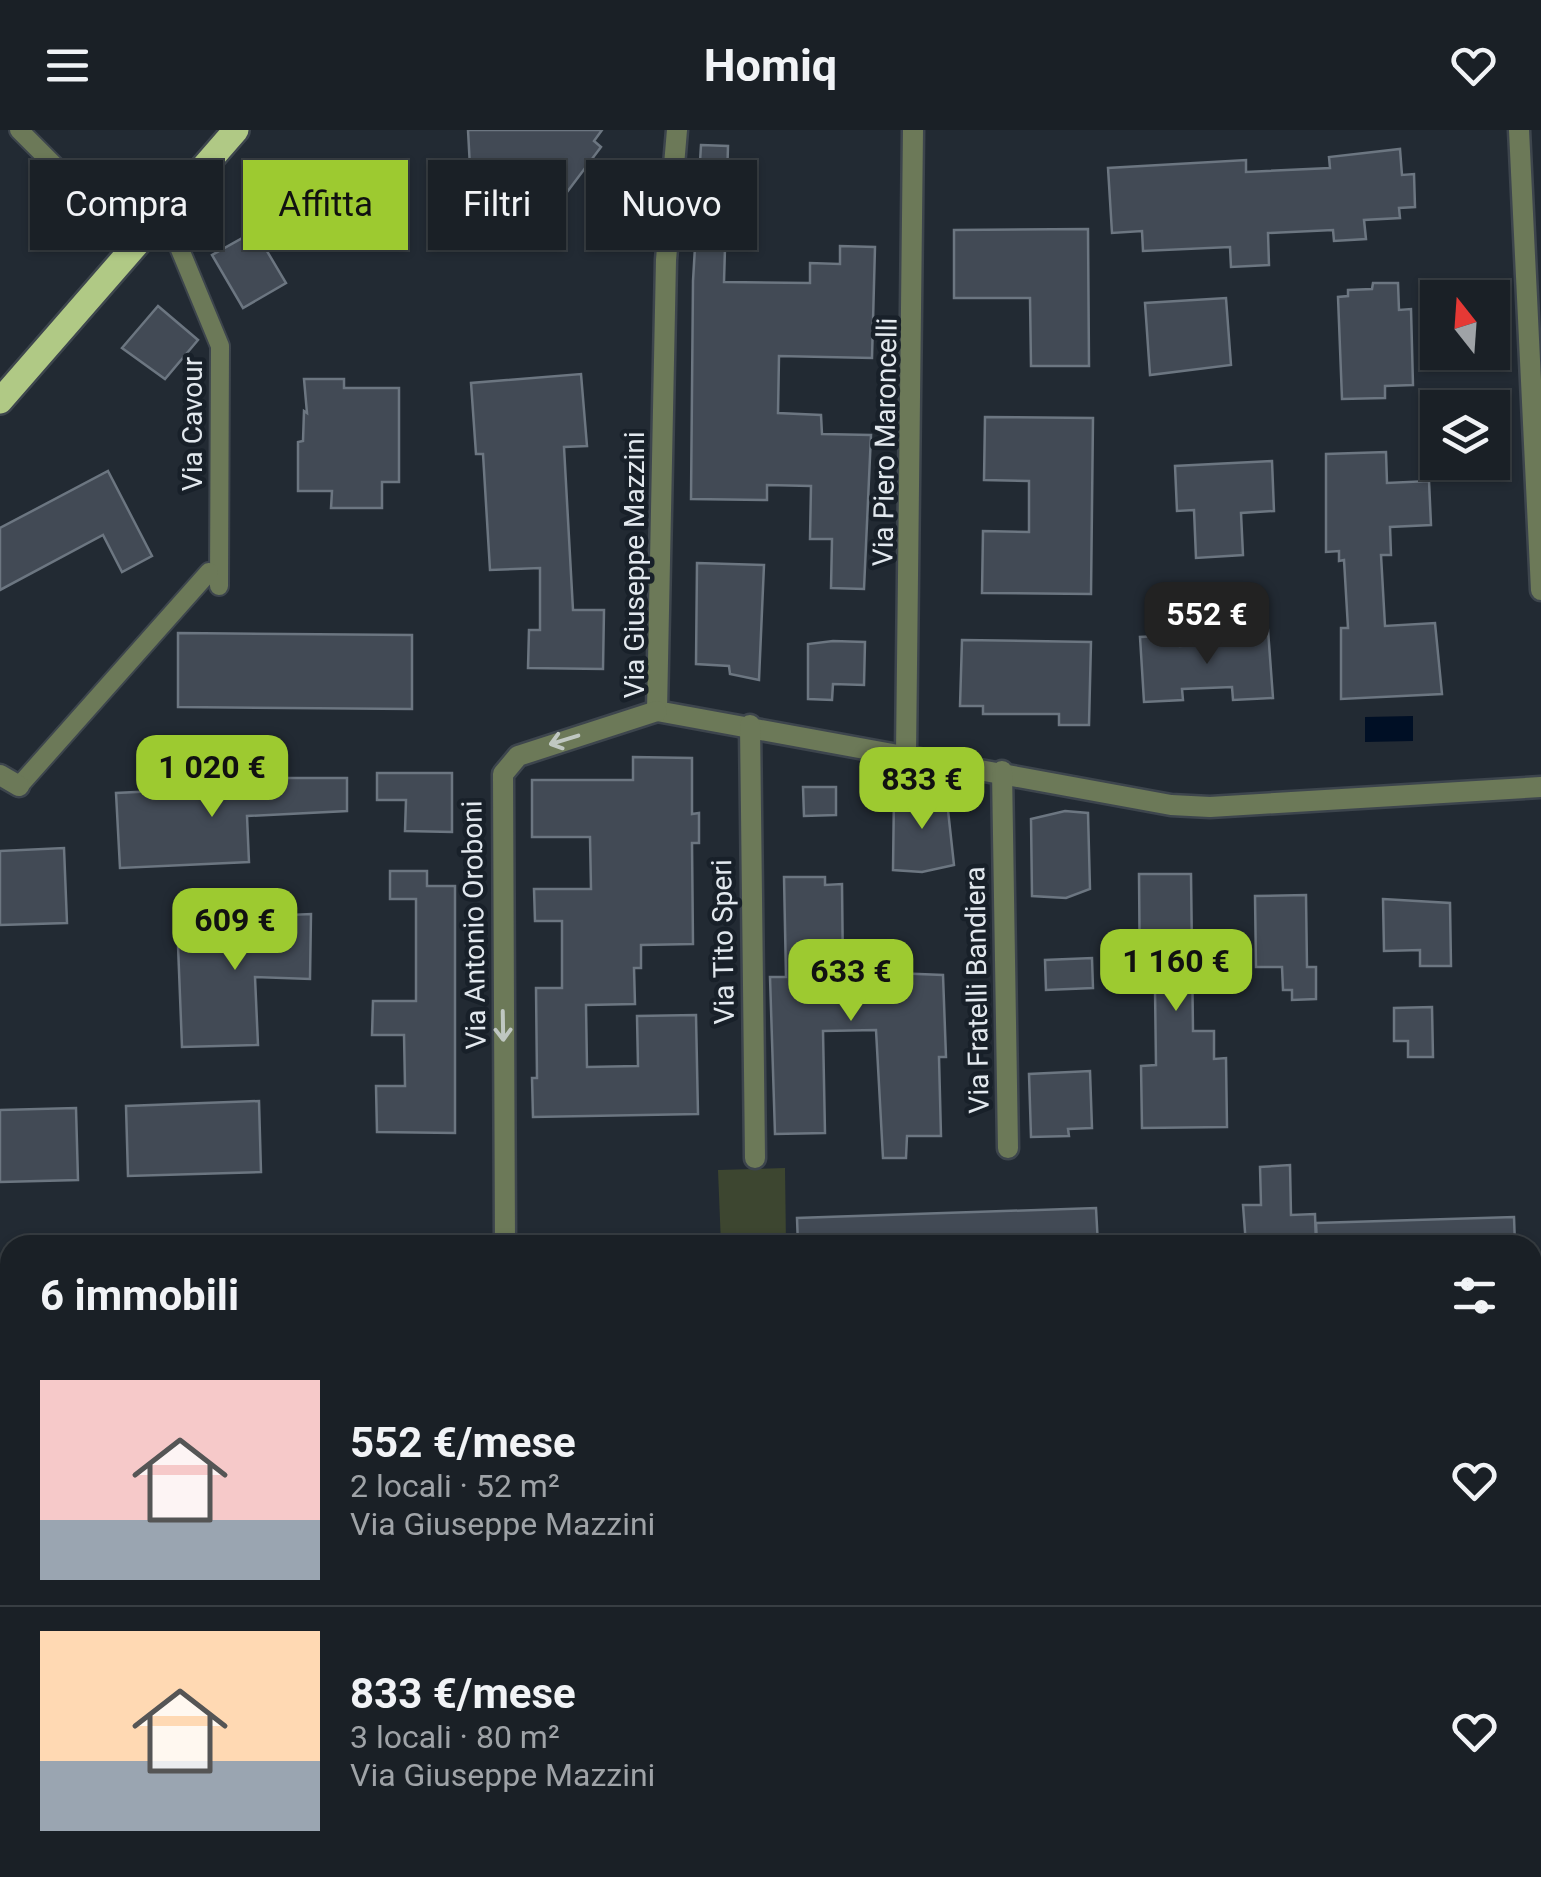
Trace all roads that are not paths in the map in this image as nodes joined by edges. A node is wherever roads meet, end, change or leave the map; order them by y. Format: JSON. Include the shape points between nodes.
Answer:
{"nodes":[{"id":1,"x":19,"y":130,"type":"edge"},
{"id":2,"x":236,"y":130,"type":"edge"},
{"id":3,"x":677,"y":130,"type":"edge"},
{"id":4,"x":913,"y":130,"type":"edge"},
{"id":5,"x":1519,"y":130,"type":"edge"},
{"id":6,"x":49,"y":160,"type":"edge"},
{"id":7,"x":209,"y":160,"type":"edge"},
{"id":8,"x":128,"y":250,"type":"edge"},
{"id":9,"x":180,"y":250,"type":"edge"},
{"id":10,"x":0,"y":401,"type":"edge"},
{"id":11,"x":1539,"y":482,"type":"edge"},
{"id":12,"x":1541,"y":590,"type":"edge"},
{"id":13,"x":657,"y":711,"type":"junction"},
{"id":14,"x":750,"y":725,"type":"junction"},
{"id":15,"x":906,"y":754,"type":"junction"},
{"id":16,"x":1002,"y":771,"type":"junction"},
{"id":17,"x":0,"y":775,"type":"edge"},
{"id":18,"x":19,"y":786,"type":"joint"},
{"id":19,"x":1541,"y":787,"type":"edge"},
{"id":20,"x":1008,"y":1148,"type":"dead end"},
{"id":21,"x":755,"y":1158,"type":"dead end"},
{"id":22,"x":505,"y":1235,"type":"edge"}],
"edges":[{"from":1,"to":6,"type":"lane"},
{"from":2,"to":7,"type":"main road"},
{"from":3,"to":13,"type":"street","name":"Via Giuseppe Mazzini","via":[[666,260]]},
{"from":4,"to":15,"type":"street","name":"Via Piero Maroncelli"},
{"from":5,"to":11,"type":"street"},
{"from":8,"to":10,"type":"main road"},
{"from":9,"to":18,"type":"lane","name":"Via Cavour","via":[[220,346],[214,579]]},
{"from":11,"to":12,"type":"street"},
{"from":13,"to":14,"type":"street","name":"Via Giuseppe Mazzini"},
{"from":13,"to":22,"type":"street","name":"Via Antonio Oroboni","one_way":true,"via":[[528,752],[503,774]]},
{"from":14,"to":15,"type":"street","name":"Via Giuseppe Mazzini"},
{"from":14,"to":21,"type":"street","name":"Via Tito Speri"},
{"from":15,"to":16,"type":"street","name":"Via Giuseppe Mazzini"},
{"from":16,"to":19,"type":"street","name":"Via Giuseppe Mazzini","via":[[1210,807]]},
{"from":16,"to":20,"type":"street","name":"Via Fratelli Bandiera"},
{"from":17,"to":18,"type":"street"}]}
